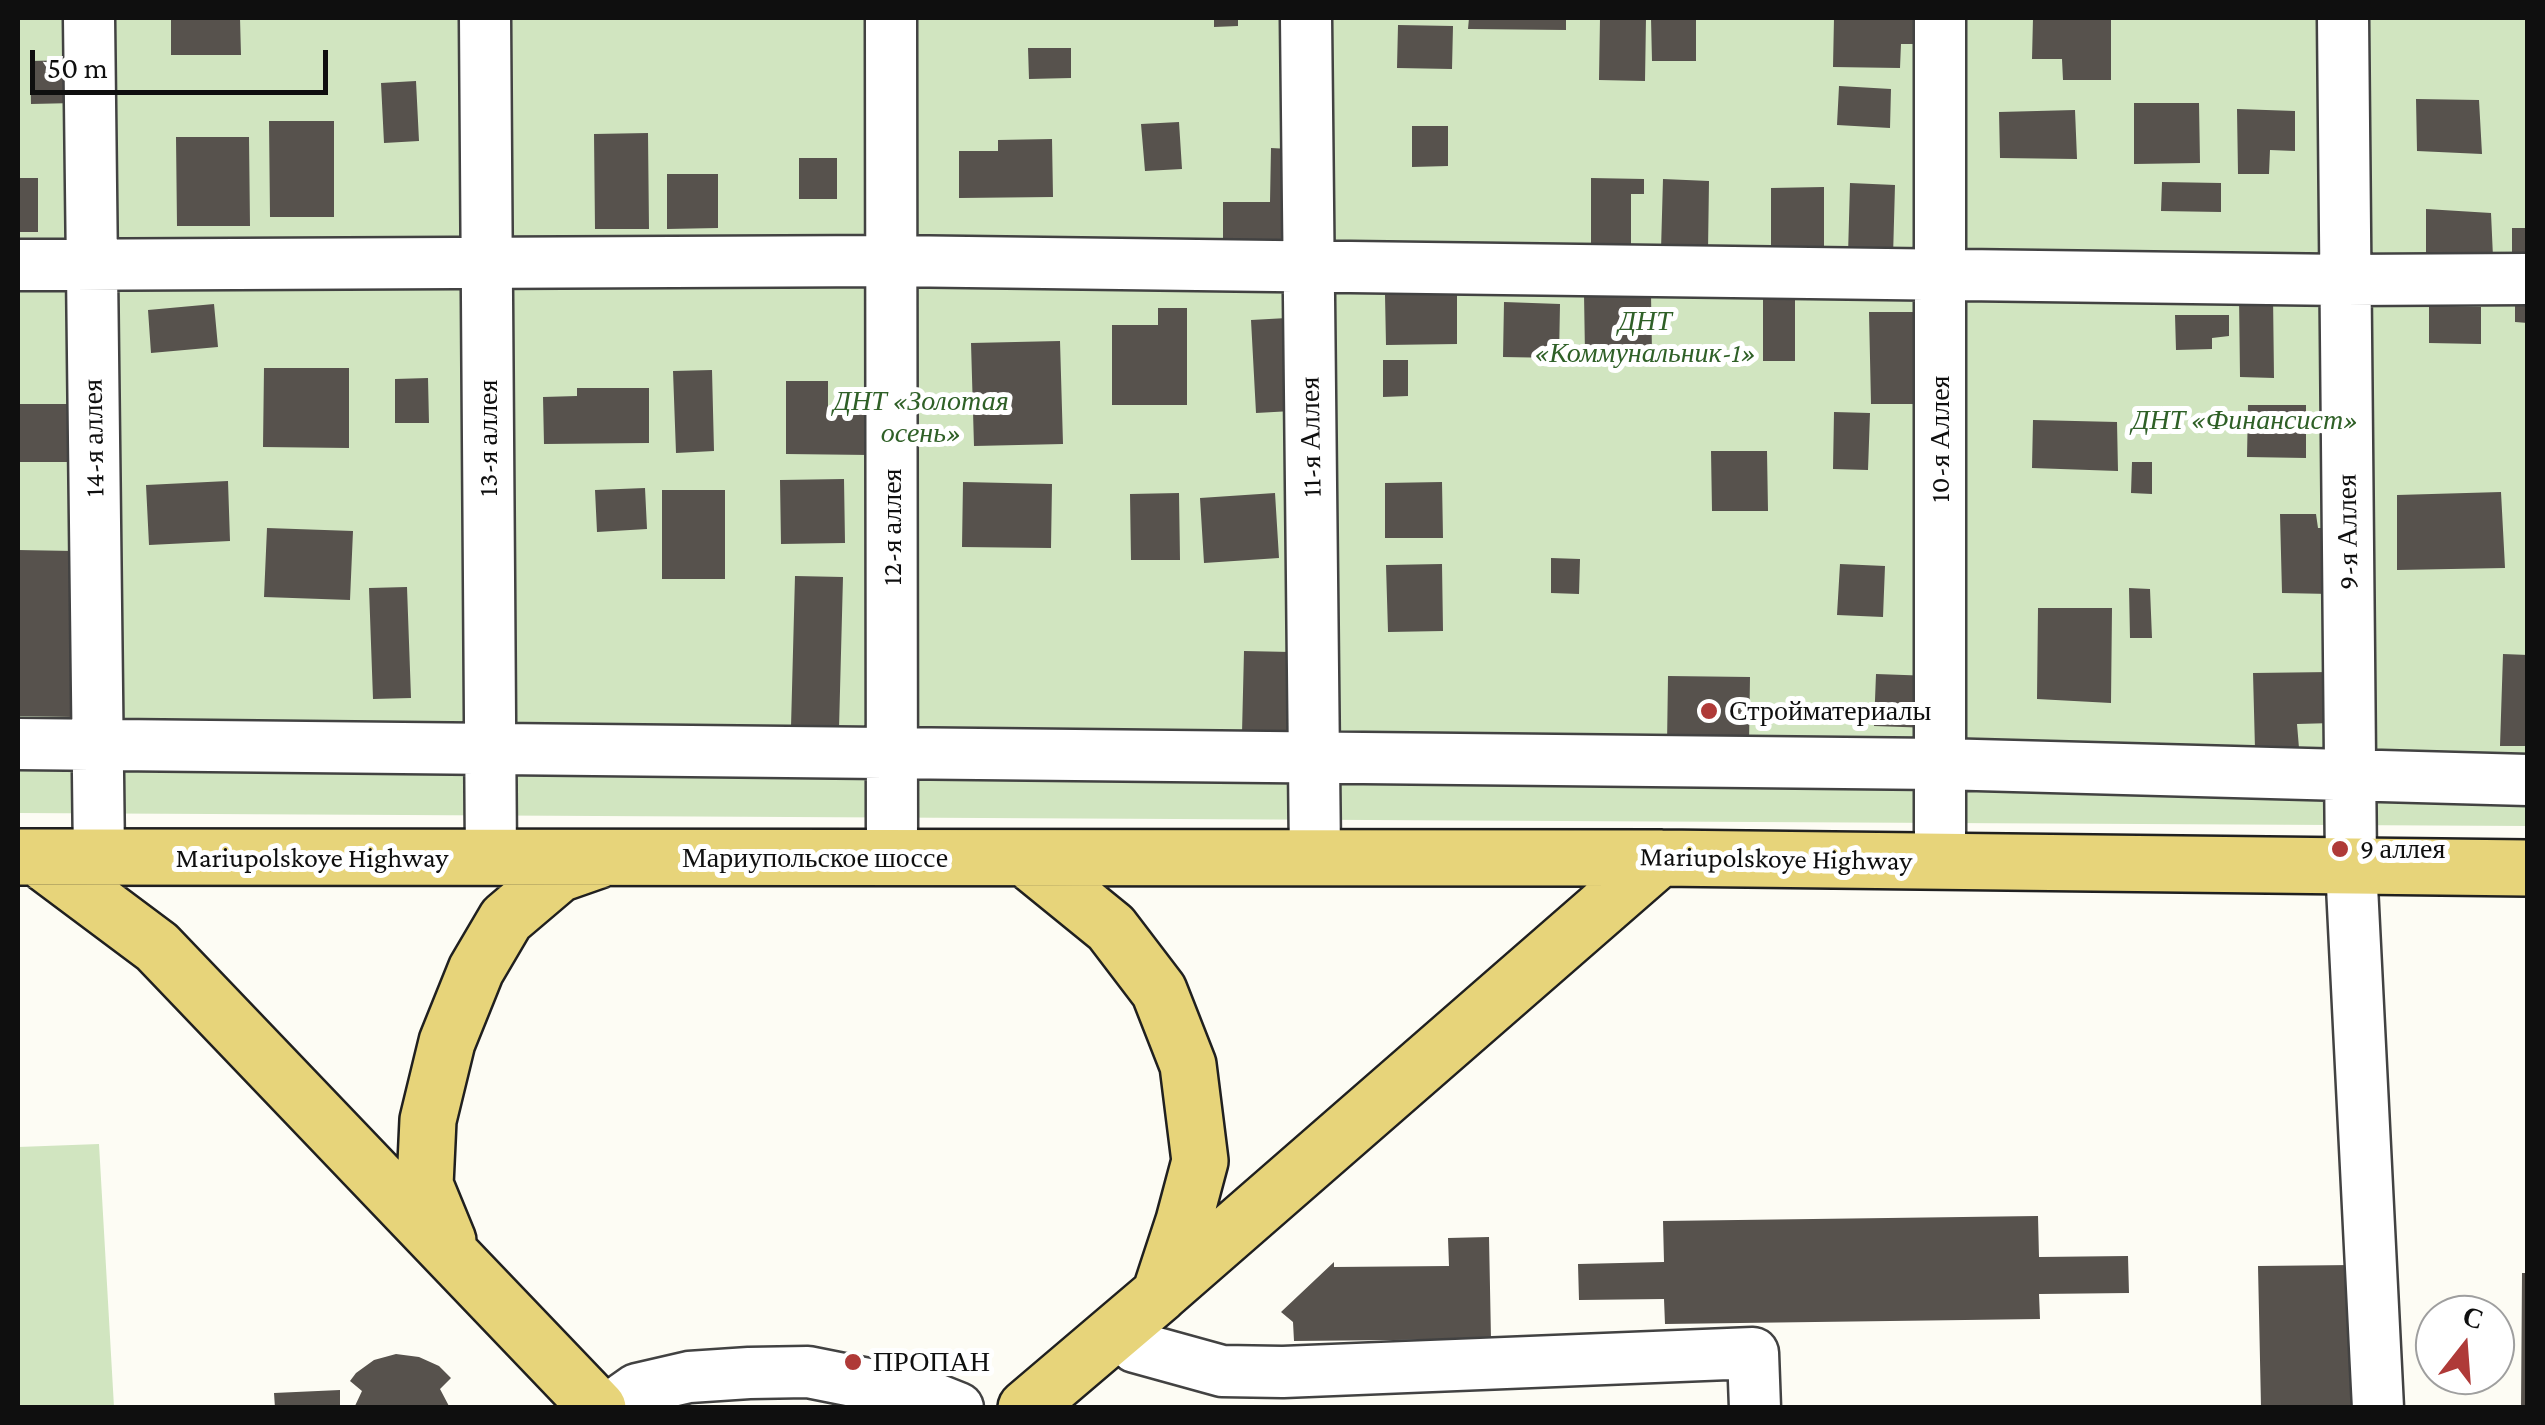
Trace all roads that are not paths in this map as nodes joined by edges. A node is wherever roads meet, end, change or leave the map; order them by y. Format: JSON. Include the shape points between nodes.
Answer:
{"nodes":[{"id":1,"x":89,"y":18,"type":"edge"},
{"id":2,"x":484,"y":18,"type":"edge"},
{"id":3,"x":890,"y":18,"type":"edge"},
{"id":4,"x":1306,"y":18,"type":"edge"},
{"id":5,"x":1940,"y":18,"type":"edge"},
{"id":6,"x":2343,"y":18,"type":"edge"},
{"id":7,"x":891,"y":261,"type":"junction"},
{"id":8,"x":486,"y":263,"type":"junction"},
{"id":9,"x":92,"y":264,"type":"junction"},
{"id":10,"x":18,"y":265,"type":"edge"},
{"id":11,"x":1309,"y":266,"type":"junction"},
{"id":12,"x":1940,"y":275,"type":"junction"},
{"id":13,"x":2528,"y":279,"type":"edge"},
{"id":14,"x":2346,"y":280,"type":"junction"},
{"id":15,"x":18,"y":744,"type":"edge"},
{"id":16,"x":97,"y":744,"type":"junction"},
{"id":17,"x":490,"y":748,"type":"junction"},
{"id":18,"x":892,"y":752,"type":"junction"},
{"id":19,"x":1314,"y":758,"type":"junction"},
{"id":20,"x":1940,"y":764,"type":"junction"},
{"id":21,"x":2350,"y":776,"type":"junction"},
{"id":22,"x":2528,"y":780,"type":"edge"},
{"id":23,"x":892,"y":857,"type":"junction"},
{"id":24,"x":1315,"y":857,"type":"junction"},
{"id":25,"x":28,"y":858,"type":"edge"},
{"id":26,"x":99,"y":858,"type":"junction"},
{"id":27,"x":491,"y":858,"type":"junction"},
{"id":28,"x":606,"y":858,"type":"junction"},
{"id":29,"x":1025,"y":858,"type":"junction"},
{"id":30,"x":1660,"y":858,"type":"junction"},
{"id":31,"x":1940,"y":861,"type":"junction"},
{"id":32,"x":2351,"y":866,"type":"junction"},
{"id":33,"x":2528,"y":868,"type":"edge"},
{"id":34,"x":455,"y":1258,"type":"junction"},
{"id":35,"x":1140,"y":1311,"type":"junction"},
{"id":36,"x":598,"y":1408,"type":"edge"},
{"id":37,"x":610,"y":1408,"type":"edge"},
{"id":38,"x":958,"y":1408,"type":"edge"},
{"id":39,"x":1026,"y":1408,"type":"edge"},
{"id":40,"x":1755,"y":1408,"type":"edge"},
{"id":41,"x":2378,"y":1408,"type":"edge"}],
"edges":[{"from":1,"to":9,"type":"street","name":"14-я аллея"},
{"from":2,"to":8,"type":"street","name":"13-я аллея"},
{"from":3,"to":7,"type":"street","name":"12-я аллея"},
{"from":4,"to":11,"type":"street","name":"11-я Аллея"},
{"from":5,"to":12,"type":"street","name":"10-я Аллея"},
{"from":6,"to":14,"type":"street","name":"9-я Аллея"},
{"from":7,"to":8,"type":"street"},
{"from":7,"to":11,"type":"street"},
{"from":7,"to":18,"type":"street","name":"12-я аллея"},
{"from":8,"to":9,"type":"street"},
{"from":8,"to":17,"type":"street","name":"13-я аллея"},
{"from":9,"to":10,"type":"street"},
{"from":9,"to":16,"type":"street","name":"14-я аллея"},
{"from":11,"to":12,"type":"street"},
{"from":11,"to":19,"type":"street","name":"11-я Аллея"},
{"from":12,"to":14,"type":"street"},
{"from":12,"to":20,"type":"street","name":"10-я Аллея"},
{"from":13,"to":14,"type":"street"},
{"from":14,"to":21,"type":"street","name":"9-я Аллея"},
{"from":15,"to":16,"type":"street"},
{"from":16,"to":17,"type":"street"},
{"from":16,"to":26,"type":"street","name":"14-я аллея"},
{"from":17,"to":18,"type":"street"},
{"from":17,"to":27,"type":"street","name":"13-я аллея"},
{"from":18,"to":19,"type":"street"},
{"from":18,"to":23,"type":"street","name":"12-я аллея"},
{"from":19,"to":20,"type":"street"},
{"from":19,"to":24,"type":"street","name":"11-я Аллея"},
{"from":20,"to":21,"type":"street"},
{"from":20,"to":31,"type":"street","name":"10-я Аллея"},
{"from":21,"to":22,"type":"street"},
{"from":21,"to":32,"type":"street","name":"9-я Аллея"},
{"from":23,"to":28,"type":"main road","name":"Мариупольское шоссе"},
{"from":23,"to":29,"type":"main road","name":"Мариупольское шоссе"},
{"from":24,"to":29,"type":"main road","name":"Mariupolskoye Highway"},
{"from":24,"to":30,"type":"main road","name":"Mariupolskoye Highway"},
{"from":25,"to":26,"type":"main road","name":"Mariupolskoye Highway"},
{"from":25,"to":34,"type":"main road","via":[[157,947]]},
{"from":26,"to":27,"type":"main road","name":"Mariupolskoye Highway"},
{"from":27,"to":28,"type":"main road","name":"Mariupolskoye Highway"},
{"from":28,"to":34,"type":"main road","via":[[559,874],[506,919],[447,1042],[428,1120],[425,1185]]},
{"from":29,"to":35,"type":"main road","via":[[1111,928],[1159,991],[1188,1064],[1200,1161],[1184,1220]]},
{"from":30,"to":31,"type":"main road","name":"Mariupolskoye Highway"},
{"from":30,"to":35,"type":"main road"},
{"from":31,"to":32,"type":"main road","name":"Mariupolskoye Highway"},
{"from":32,"to":33,"type":"main road","name":"Mariupolskoye Highway"},
{"from":32,"to":41,"type":"street","name":"9-я Аллея"},
{"from":34,"to":36,"type":"main road"},
{"from":35,"to":39,"type":"main road"},
{"from":35,"to":40,"type":"street","via":[[1135,1347],[1222,1371],[1752,1353]]},
{"from":37,"to":38,"type":"street","via":[[637,1389],[689,1377],[808,1372]]}]}
